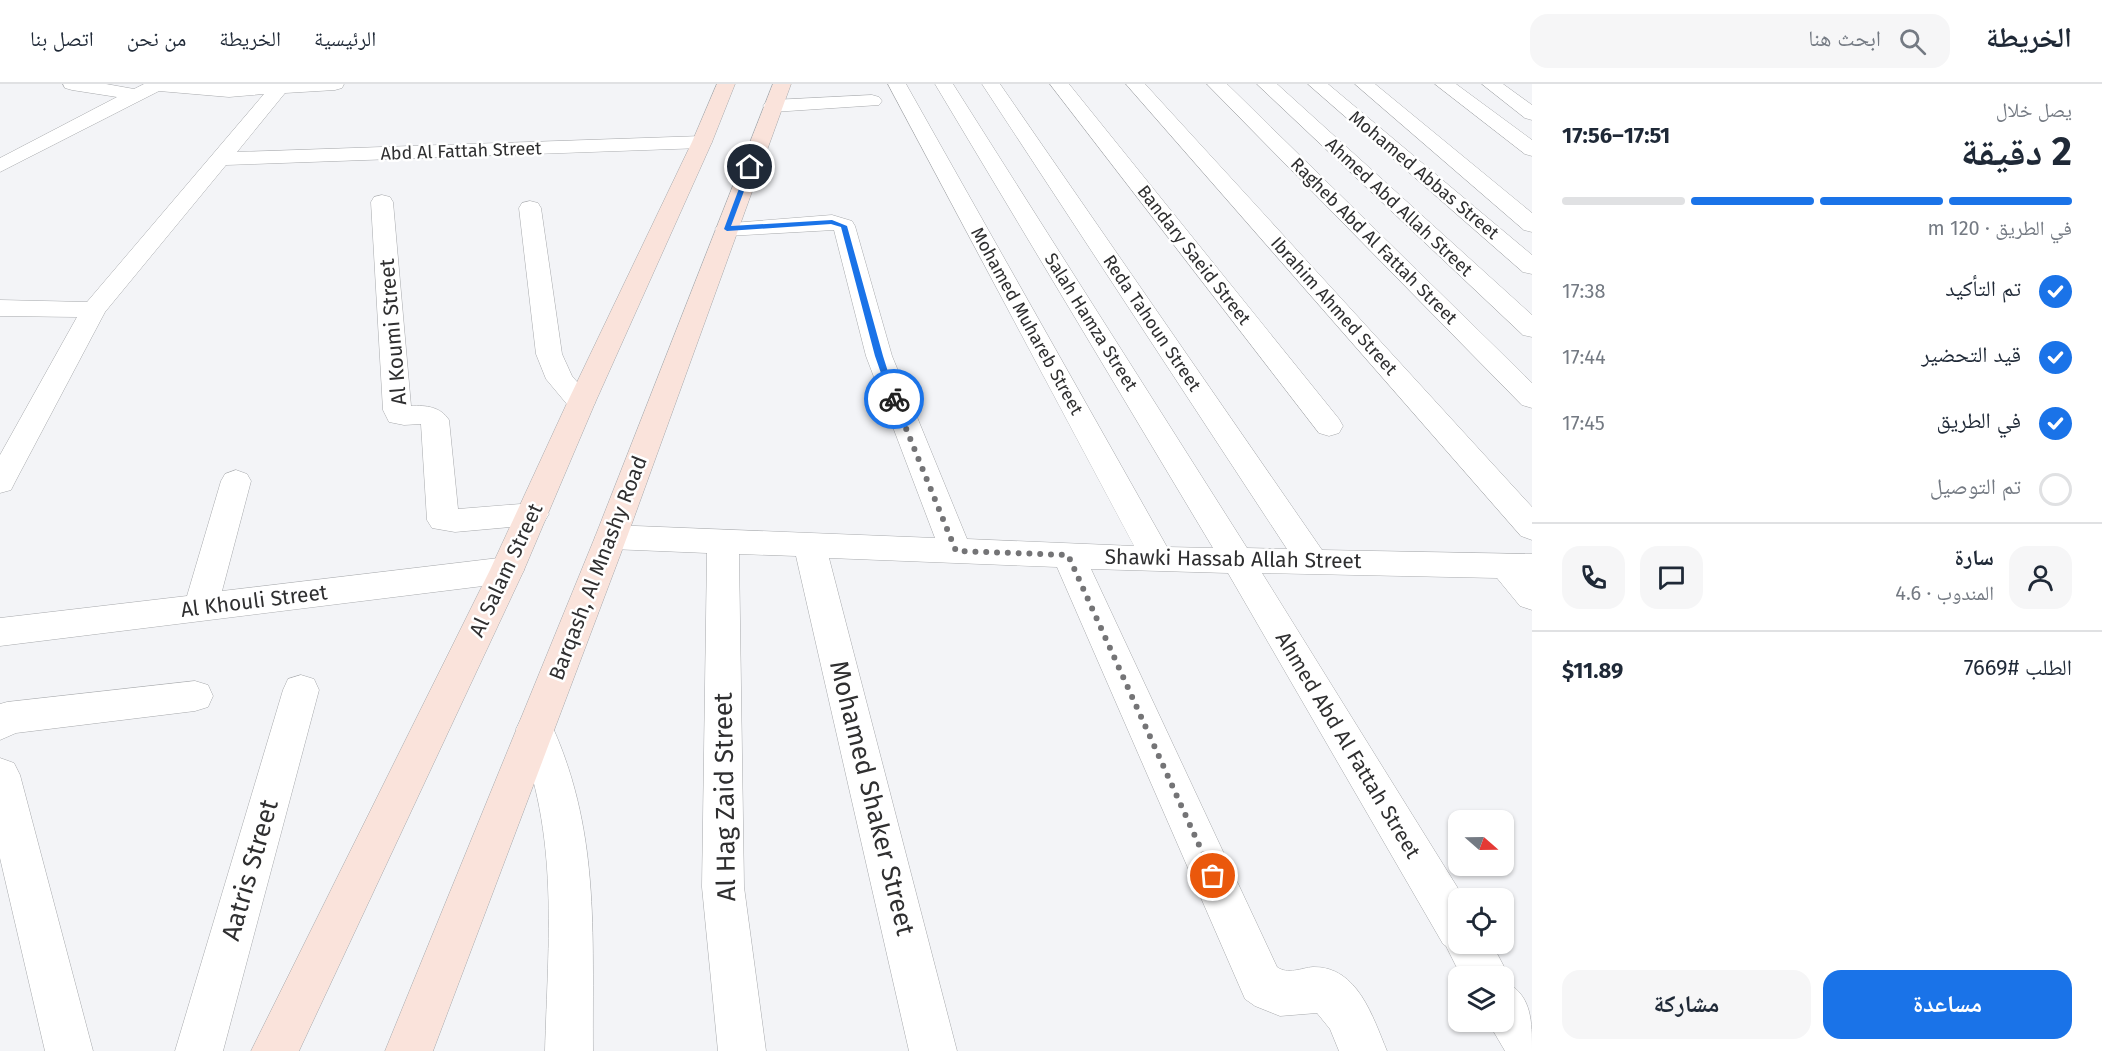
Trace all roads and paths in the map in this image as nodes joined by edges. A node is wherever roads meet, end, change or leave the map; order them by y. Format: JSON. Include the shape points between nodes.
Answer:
{"nodes":[{"id":1,"x":72,"y":84,"type":"edge"},
{"id":2,"x":335,"y":84,"type":"edge"},
{"id":3,"x":726,"y":84,"type":"edge"},
{"id":4,"x":897,"y":84,"type":"edge"},
{"id":5,"x":944,"y":84,"type":"edge"},
{"id":6,"x":991,"y":84,"type":"edge"},
{"id":7,"x":1059,"y":84,"type":"edge"},
{"id":8,"x":1135,"y":84,"type":"edge"},
{"id":9,"x":1216,"y":84,"type":"edge"},
{"id":10,"x":1266,"y":84,"type":"edge"},
{"id":11,"x":1317,"y":84,"type":"edge"},
{"id":12,"x":1364,"y":84,"type":"edge"},
{"id":13,"x":1444,"y":84,"type":"edge"},
{"id":14,"x":1491,"y":84,"type":"edge"},
{"id":15,"x":157,"y":85,"type":"edge"},
{"id":16,"x":278,"y":90,"type":"junction"},
{"id":17,"x":137,"y":95,"type":"junction"},
{"id":18,"x":777,"y":95,"type":"edge"},
{"id":19,"x":872,"y":101,"type":"dead end"},
{"id":20,"x":1532,"y":114,"type":"edge"},
{"id":21,"x":702,"y":142,"type":"junction"},
{"id":22,"x":1532,"y":150,"type":"edge"},
{"id":23,"x":220,"y":159,"type":"junction"},
{"id":24,"x":0,"y":166,"type":"edge"},
{"id":25,"x":382,"y":202,"type":"dead end"},
{"id":26,"x":530,"y":208,"type":"dead end"},
{"id":27,"x":1532,"y":225,"type":"edge"},
{"id":28,"x":727,"y":229,"type":"junction"},
{"id":29,"x":1532,"y":267,"type":"edge"},
{"id":30,"x":0,"y":308,"type":"edge"},
{"id":31,"x":94,"y":310,"type":"junction"},
{"id":32,"x":1532,"y":329,"type":"edge"},
{"id":33,"x":1532,"y":399,"type":"edge"},
{"id":34,"x":581,"y":403,"type":"junction"},
{"id":35,"x":1329,"y":426,"type":"dead end"},
{"id":36,"x":236,"y":481,"type":"dead end"},
{"id":37,"x":0,"y":482,"type":"edge"},
{"id":38,"x":533,"y":514,"type":"junction"},
{"id":39,"x":1532,"y":528,"type":"edge"},
{"id":40,"x":610,"y":537,"type":"junction"},
{"id":41,"x":723,"y":541,"type":"junction"},
{"id":42,"x":810,"y":545,"type":"junction"},
{"id":43,"x":956,"y":551,"type":"junction"},
{"id":44,"x":1068,"y":555,"type":"junction"},
{"id":45,"x":1157,"y":559,"type":"junction"},
{"id":46,"x":1237,"y":560,"type":"junction"},
{"id":47,"x":1313,"y":561,"type":"junction"},
{"id":48,"x":1519,"y":566,"type":"edge"},
{"id":49,"x":507,"y":570,"type":"junction"},
{"id":50,"x":1532,"y":597,"type":"edge"},
{"id":51,"x":201,"y":608,"type":"junction"},
{"id":52,"x":0,"y":632,"type":"edge"},
{"id":53,"x":301,"y":690,"type":"dead end"},
{"id":54,"x":195,"y":696,"type":"dead end"},
{"id":55,"x":3,"y":721,"type":"edge"},
{"id":56,"x":536,"y":729,"type":"junction"},
{"id":57,"x":0,"y":776,"type":"edge"},
{"id":58,"x":1448,"y":912,"type":"edge"},
{"id":59,"x":1514,"y":1022,"type":"edge"},
{"id":60,"x":69,"y":1051,"type":"edge"},
{"id":61,"x":199,"y":1051,"type":"edge"},
{"id":62,"x":274,"y":1051,"type":"edge"},
{"id":63,"x":409,"y":1051,"type":"edge"},
{"id":64,"x":569,"y":1051,"type":"edge"},
{"id":65,"x":742,"y":1051,"type":"edge"},
{"id":66,"x":933,"y":1051,"type":"edge"},
{"id":67,"x":1363,"y":1051,"type":"edge"},
{"id":68,"x":1531,"y":1051,"type":"edge"}],
"edges":[{"from":1,"to":17,"type":"street"},
{"from":2,"to":16,"type":"street"},
{"from":3,"to":21,"type":"street","name":"Al Salam Street"},
{"from":4,"to":45,"type":"street","name":"Mohamed Muhareb Street"},
{"from":5,"to":46,"type":"street","name":"Salah Hamza Street"},
{"from":6,"to":47,"type":"street","name":"Reda Tahoun Street"},
{"from":7,"to":35,"type":"street","name":"Bandary Saeid Street"},
{"from":8,"to":39,"type":"street","name":"Ibrahim Ahmed Street"},
{"from":9,"to":33,"type":"street","name":"Ragheb Abd Al Fattah Street"},
{"from":10,"to":32,"type":"street","name":"Ahmed Abd Allah Street"},
{"from":11,"to":29,"type":"street","name":"Mohamed Abbas Street"},
{"from":12,"to":27,"type":"street"},
{"from":13,"to":22,"type":"street"},
{"from":14,"to":20,"type":"street"},
{"from":15,"to":16,"type":"street","via":[[229,91]]},
{"from":15,"to":17,"type":"street"},
{"from":16,"to":23,"type":"street"},
{"from":17,"to":24,"type":"street"},
{"from":18,"to":19,"type":"street"},
{"from":18,"to":28,"type":"street","name":"Barqash, Al Mnashy Road"},
{"from":21,"to":23,"type":"street","name":"Abd Al Fattah Street"},
{"from":21,"to":34,"type":"street","name":"Al Salam Street"},
{"from":23,"to":31,"type":"street"},
{"from":25,"to":38,"type":"street","name":"Al Koumi Street","via":[[397,410],[399,415],[421,414],[435,420],[443,520]]},
{"from":26,"to":34,"type":"street","via":[[549,354],[560,379]]},
{"from":28,"to":40,"type":"street","name":"Barqash, Al Mnashy Road"},
{"from":28,"to":43,"type":"street","via":[[832,222],[844,226],[879,356]]},
{"from":30,"to":31,"type":"street"},
{"from":31,"to":37,"type":"street"},
{"from":34,"to":38,"type":"street","name":"Al Salam Street"},
{"from":36,"to":51,"type":"street"},
{"from":38,"to":49,"type":"street","name":"Al Salam Street"},
{"from":40,"to":41,"type":"street","name":"Shawki Hassab Allah Street"},
{"from":40,"to":56,"type":"street","name":"Barqash, Al Mnashy Road"},
{"from":41,"to":42,"type":"street","name":"Shawki Hassab Allah Street"},
{"from":41,"to":65,"type":"street","name":"Al Hag Zaid Street","via":[[723,887]]},
{"from":42,"to":43,"type":"street","name":"Shawki Hassab Allah Street"},
{"from":42,"to":66,"type":"street","name":"Mohamed Shaker Street"},
{"from":43,"to":44,"type":"street","name":"Shawki Hassab Allah Street"},
{"from":44,"to":45,"type":"street","name":"Shawki Hassab Allah Street"},
{"from":44,"to":67,"type":"street","via":[[1261,983],[1270,992],[1281,995],[1316,990],[1330,994],[1341,1006]]},
{"from":45,"to":46,"type":"street","name":"Shawki Hassab Allah Street"},
{"from":46,"to":47,"type":"street","name":"Shawki Hassab Allah Street"},
{"from":46,"to":58,"type":"street","name":"Ahmed Abd Al Fattah Street"},
{"from":47,"to":48,"type":"street","name":"Shawki Hassab Allah Street"},
{"from":48,"to":50,"type":"street"},
{"from":49,"to":51,"type":"street","name":"Al Khouli Street"},
{"from":49,"to":62,"type":"street","name":"Al Salam Street"},
{"from":51,"to":52,"type":"street","name":"Al Khouli Street"},
{"from":53,"to":61,"type":"street","name":"Aatris Street"},
{"from":54,"to":55,"type":"street"},
{"from":56,"to":63,"type":"street","name":"Barqash, Al Mnashy Road"},
{"from":56,"to":64,"type":"street","via":[[557,791],[567,841]]},
{"from":57,"to":60,"type":"street"},
{"from":59,"to":68,"type":"street"}]}
